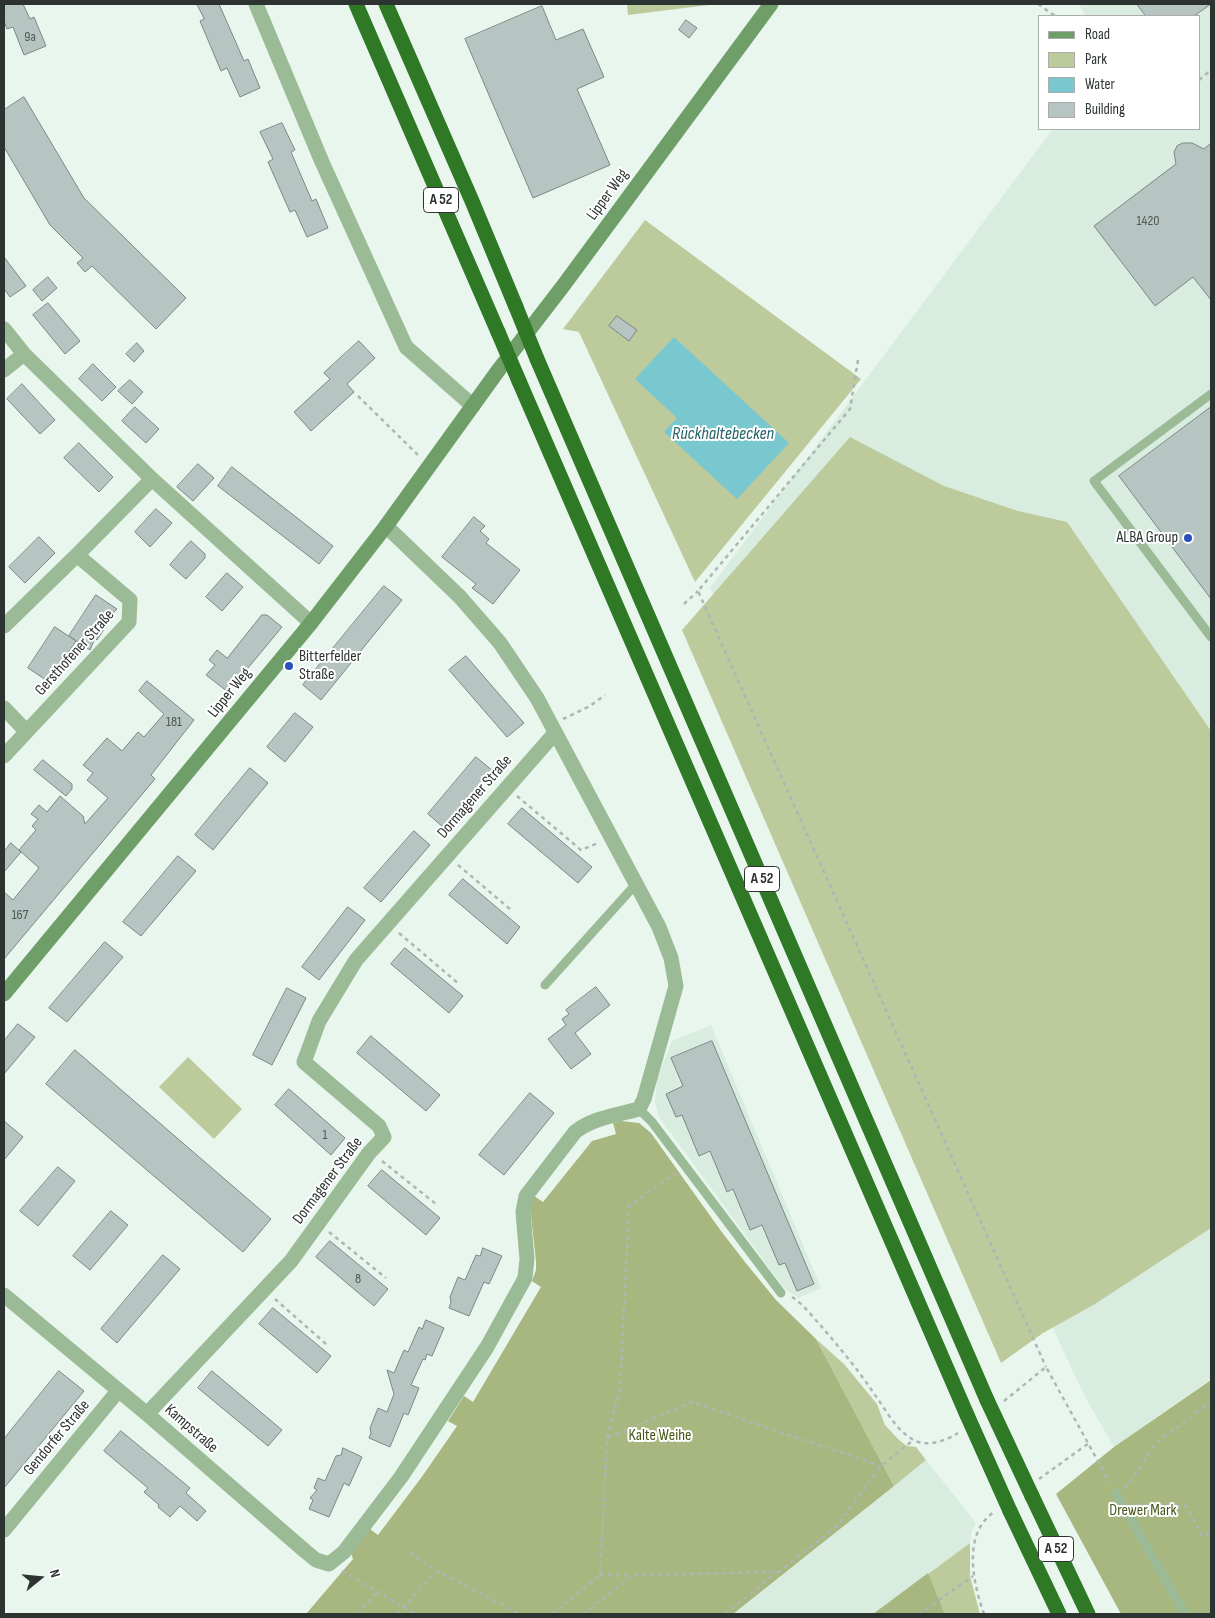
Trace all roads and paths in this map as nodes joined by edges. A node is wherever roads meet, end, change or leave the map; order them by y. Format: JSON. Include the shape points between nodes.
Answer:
{"nodes":[{"id":1,"x":256,"y":4,"type":"edge"},
{"id":2,"x":348,"y":4,"type":"edge"},
{"id":3,"x":356,"y":4,"type":"edge"},
{"id":4,"x":386,"y":4,"type":"edge"},
{"id":5,"x":770,"y":4,"type":"edge"},
{"id":6,"x":1038,"y":4,"type":"edge"},
{"id":7,"x":1054,"y":15,"type":"edge"},
{"id":8,"x":384,"y":69,"type":"junction"},
{"id":9,"x":1211,"y":70,"type":"edge"},
{"id":10,"x":1200,"y":79,"type":"edge"},
{"id":11,"x":4,"y":329,"type":"edge"},
{"id":12,"x":24,"y":354,"type":"junction"},
{"id":13,"x":858,"y":360,"type":"dead end"},
{"id":14,"x":4,"y":370,"type":"edge"},
{"id":15,"x":1211,"y":394,"type":"edge"},
{"id":16,"x":358,"y":396,"type":"dead end"},
{"id":17,"x":473,"y":406,"type":"junction"},
{"id":18,"x":430,"y":466,"type":"junction"},
{"id":19,"x":152,"y":478,"type":"junction"},
{"id":20,"x":386,"y":526,"type":"junction"},
{"id":21,"x":77,"y":556,"type":"junction"},
{"id":22,"x":698,"y":591,"type":"junction"},
{"id":23,"x":684,"y":604,"type":"dead end"},
{"id":24,"x":311,"y":623,"type":"junction"},
{"id":25,"x":4,"y":626,"type":"edge"},
{"id":26,"x":1211,"y":637,"type":"edge"},
{"id":27,"x":605,"y":696,"type":"dead end"},
{"id":28,"x":4,"y":708,"type":"edge"},
{"id":29,"x":553,"y":729,"type":"junction"},
{"id":30,"x":26,"y":731,"type":"junction"},
{"id":31,"x":4,"y":756,"type":"edge"},
{"id":32,"x":507,"y":788,"type":"junction"},
{"id":33,"x":610,"y":837,"type":"junction"},
{"id":34,"x":447,"y":856,"type":"junction"},
{"id":35,"x":636,"y":884,"type":"junction"},
{"id":36,"x":510,"y":909,"type":"dead end"},
{"id":37,"x":388,"y":924,"type":"junction"},
{"id":38,"x":459,"y":984,"type":"dead end"},
{"id":39,"x":546,"y":985,"type":"dead end"},
{"id":40,"x":4,"y":994,"type":"edge"},
{"id":41,"x":639,"y":1110,"type":"junction"},
{"id":42,"x":370,"y":1152,"type":"junction"},
{"id":43,"x":686,"y":1167,"type":"junction"},
{"id":44,"x":436,"y":1204,"type":"dead end"},
{"id":45,"x":318,"y":1223,"type":"junction"},
{"id":46,"x":386,"y":1278,"type":"dead end"},
{"id":47,"x":264,"y":1289,"type":"junction"},
{"id":48,"x":781,"y":1293,"type":"joint"},
{"id":49,"x":4,"y":1294,"type":"edge"},
{"id":50,"x":326,"y":1344,"type":"dead end"},
{"id":51,"x":1046,"y":1367,"type":"junction"},
{"id":52,"x":118,"y":1391,"type":"junction"},
{"id":53,"x":994,"y":1401,"type":"junction"},
{"id":54,"x":1211,"y":1402,"type":"edge"},
{"id":55,"x":147,"y":1414,"type":"junction"},
{"id":56,"x":965,"y":1422,"type":"junction"},
{"id":57,"x":607,"y":1438,"type":"junction"},
{"id":58,"x":913,"y":1440,"type":"junction"},
{"id":59,"x":881,"y":1466,"type":"junction"},
{"id":60,"x":1116,"y":1492,"type":"junction"},
{"id":61,"x":1122,"y":1504,"type":"junction"},
{"id":62,"x":4,"y":1530,"type":"edge"},
{"id":63,"x":1211,"y":1533,"type":"edge"},
{"id":64,"x":410,"y":1552,"type":"dead end"},
{"id":65,"x":330,"y":1564,"type":"junction"},
{"id":66,"x":437,"y":1571,"type":"junction"},
{"id":67,"x":778,"y":1572,"type":"junction"},
{"id":68,"x":600,"y":1575,"type":"junction"},
{"id":69,"x":634,"y":1575,"type":"junction"},
{"id":70,"x":973,"y":1576,"type":"dead end"},
{"id":71,"x":377,"y":1592,"type":"junction"},
{"id":72,"x":403,"y":1608,"type":"junction"},
{"id":73,"x":358,"y":1614,"type":"edge"},
{"id":74,"x":397,"y":1614,"type":"edge"},
{"id":75,"x":416,"y":1614,"type":"edge"},
{"id":76,"x":520,"y":1614,"type":"edge"},
{"id":77,"x":552,"y":1614,"type":"edge"},
{"id":78,"x":583,"y":1614,"type":"edge"},
{"id":79,"x":725,"y":1614,"type":"edge"},
{"id":80,"x":919,"y":1614,"type":"edge"},
{"id":81,"x":1059,"y":1614,"type":"edge"},
{"id":82,"x":1088,"y":1614,"type":"edge"},
{"id":83,"x":1185,"y":1614,"type":"edge"}],
"edges":[{"from":1,"to":17,"type":"street","via":[[322,162],[406,347]]},
{"from":2,"to":8,"type":"highway"},
{"from":3,"to":8,"type":"highway","number":"A 52"},
{"from":4,"to":53,"type":"highway","number":"A 52","bridge":true,"via":[[537,359]]},
{"from":5,"to":17,"type":"street","name":"Lipper Weg"},
{"from":6,"to":7,"type":"path"},
{"from":8,"to":56,"type":"highway","number":"A 52","bridge":true},
{"from":9,"to":10,"type":"path"},
{"from":11,"to":12,"type":"street"},
{"from":12,"to":14,"type":"street"},
{"from":12,"to":19,"type":"street"},
{"from":13,"to":22,"type":"path","via":[[850,409]]},
{"from":15,"to":26,"type":"lane","via":[[1094,481]]},
{"from":16,"to":18,"type":"path"},
{"from":17,"to":18,"type":"street","name":"Lipper Weg"},
{"from":18,"to":20,"type":"street","name":"Lipper Weg"},
{"from":19,"to":21,"type":"street"},
{"from":19,"to":24,"type":"street"},
{"from":20,"to":24,"type":"street","name":"Lipper Weg"},
{"from":20,"to":29,"type":"street","via":[[460,597],[500,643],[537,698]]},
{"from":21,"to":25,"type":"street"},
{"from":21,"to":30,"type":"street","name":"Gersthofener Straße","via":[[130,600],[129,622]]},
{"from":22,"to":23,"type":"path"},
{"from":22,"to":51,"type":"path"},
{"from":24,"to":40,"type":"street","name":"Lipper Weg"},
{"from":27,"to":29,"type":"path"},
{"from":28,"to":30,"type":"street"},
{"from":29,"to":32,"type":"street","name":"Dormagener Straße"},
{"from":29,"to":33,"type":"street"},
{"from":30,"to":31,"type":"street","name":"Gersthofener Straße"},
{"from":32,"to":33,"type":"path","via":[[581,850]]},
{"from":32,"to":34,"type":"street","name":"Dormagener Straße"},
{"from":33,"to":35,"type":"street"},
{"from":34,"to":36,"type":"path"},
{"from":34,"to":37,"type":"street","name":"Dormagener Straße"},
{"from":35,"to":39,"type":"lane"},
{"from":35,"to":41,"type":"street","via":[[659,927],[671,958],[676,986]]},
{"from":37,"to":38,"type":"path"},
{"from":37,"to":42,"type":"street","name":"Dormagener Straße","via":[[356,960],[324,1013],[304,1062],[379,1126],[384,1137]]},
{"from":41,"to":43,"type":"lane"},
{"from":41,"to":65,"type":"street","via":[[593,1121],[574,1132],[526,1196],[523,1212],[528,1259],[525,1278],[445,1413],[355,1538]]},
{"from":42,"to":44,"type":"path"},
{"from":42,"to":45,"type":"street","name":"Dormagener Straße"},
{"from":43,"to":48,"type":"lane"},
{"from":43,"to":57,"type":"path","via":[[628,1206],[620,1389]]},
{"from":45,"to":46,"type":"path"},
{"from":45,"to":47,"type":"street","name":"Dormagener Straße","via":[[291,1260]]},
{"from":47,"to":50,"type":"path"},
{"from":47,"to":55,"type":"street","name":"Dormagener Straße"},
{"from":48,"to":58,"type":"path","via":[[793,1297],[808,1312],[901,1430]]},
{"from":49,"to":52,"type":"street","name":"Kampstraße"},
{"from":51,"to":53,"type":"path"},
{"from":51,"to":60,"type":"path"},
{"from":52,"to":55,"type":"street","name":"Kampstraße"},
{"from":52,"to":62,"type":"street","name":"Gendorfer Straße"},
{"from":53,"to":82,"type":"highway","number":"A 52","bridge":true,"via":[[1032,1496]]},
{"from":54,"to":60,"type":"path","via":[[1155,1444],[1128,1484]]},
{"from":55,"to":65,"type":"street","name":"Kampstraße","via":[[305,1551],[316,1560]]},
{"from":56,"to":58,"type":"path","via":[[948,1440],[930,1443]]},
{"from":56,"to":81,"type":"highway","number":"A 52","bridge":true},
{"from":57,"to":59,"type":"path","via":[[692,1402]]},
{"from":57,"to":68,"type":"path"},
{"from":58,"to":59,"type":"path"},
{"from":59,"to":67,"type":"path","via":[[837,1526]]},
{"from":60,"to":61,"type":"lane"},
{"from":61,"to":63,"type":"path","via":[[1186,1506],[1202,1536]]},
{"from":61,"to":83,"type":"lane"},
{"from":64,"to":66,"type":"path"},
{"from":65,"to":71,"type":"path"},
{"from":66,"to":72,"type":"path"},
{"from":66,"to":76,"type":"path"},
{"from":67,"to":69,"type":"path"},
{"from":67,"to":79,"type":"path"},
{"from":68,"to":69,"type":"path"},
{"from":68,"to":77,"type":"path"},
{"from":69,"to":78,"type":"path"},
{"from":70,"to":80,"type":"path"},
{"from":71,"to":72,"type":"path"},
{"from":71,"to":73,"type":"path"},
{"from":72,"to":74,"type":"path"},
{"from":72,"to":75,"type":"path"}]}
